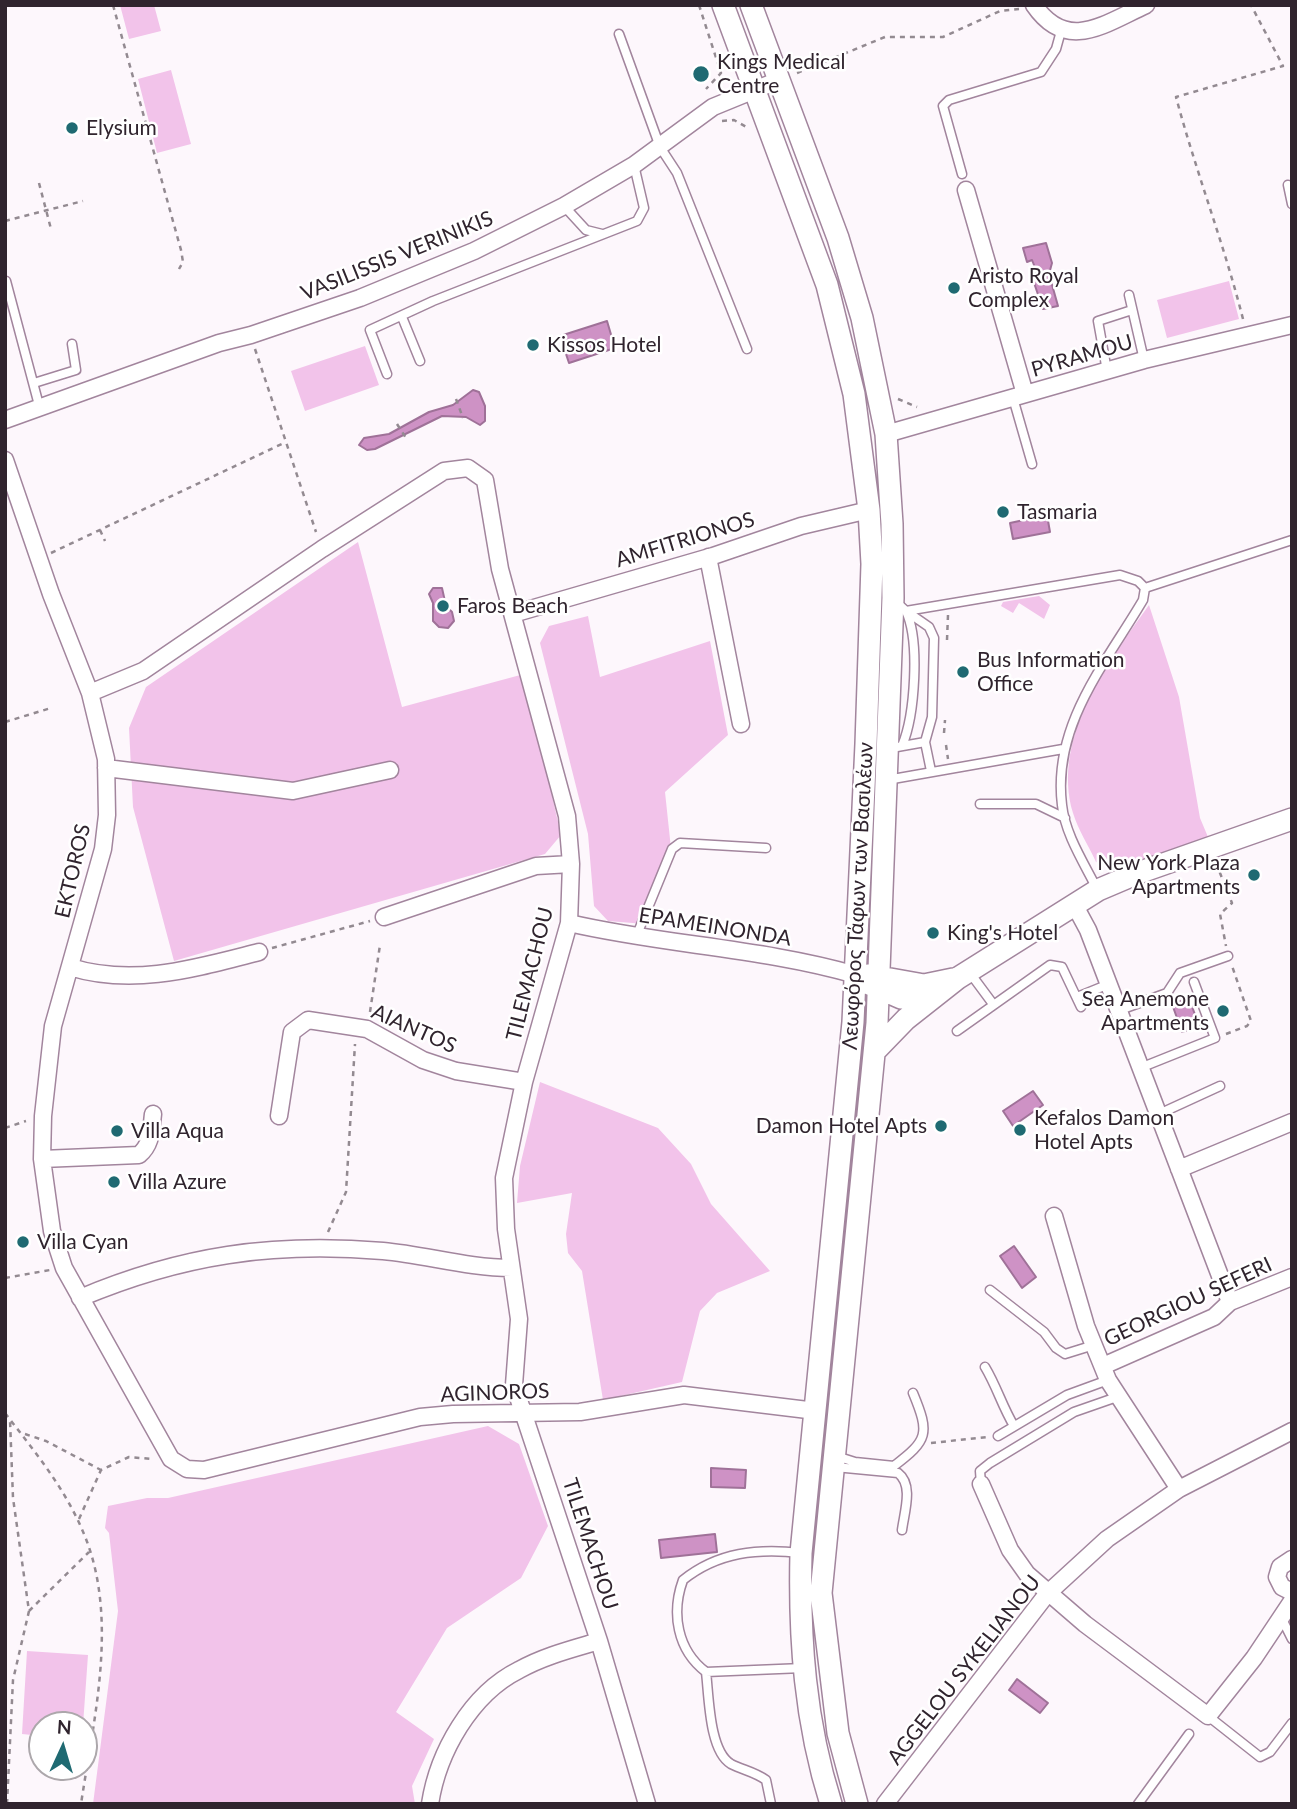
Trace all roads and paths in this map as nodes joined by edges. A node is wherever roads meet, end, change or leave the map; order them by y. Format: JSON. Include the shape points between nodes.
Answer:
{"nodes":[{"id":1,"x":113,"y":5,"type":"edge"},
{"id":2,"x":699,"y":5,"type":"edge"},
{"id":3,"x":723,"y":5,"type":"edge"},
{"id":4,"x":751,"y":5,"type":"edge"},
{"id":5,"x":1146,"y":5,"type":"edge"},
{"id":6,"x":1251,"y":5,"type":"edge"},
{"id":7,"x":1034,"y":6,"type":"edge"},
{"id":8,"x":1061,"y":32,"type":"junction"},
{"id":9,"x":619,"y":34,"type":"dead end"},
{"id":10,"x":783,"y":79,"type":"junction"},
{"id":11,"x":706,"y":89,"type":"dead end"},
{"id":12,"x":754,"y":90,"type":"junction"},
{"id":13,"x":719,"y":122,"type":"dead end"},
{"id":14,"x":755,"y":138,"type":"dead end"},
{"id":15,"x":660,"y":147,"type":"junction"},
{"id":16,"x":635,"y":165,"type":"junction"},
{"id":17,"x":962,"y":174,"type":"dead end"},
{"id":18,"x":38,"y":183,"type":"dead end"},
{"id":19,"x":1288,"y":185,"type":"dead end"},
{"id":20,"x":966,"y":190,"type":"dead end"},
{"id":21,"x":83,"y":201,"type":"dead end"},
{"id":22,"x":1292,"y":204,"type":"edge"},
{"id":23,"x":564,"y":206,"type":"junction"},
{"id":24,"x":46,"y":211,"type":"junction"},
{"id":25,"x":5,"y":221,"type":"edge"},
{"id":26,"x":51,"y":229,"type":"dead end"},
{"id":27,"x":603,"y":234,"type":"junction"},
{"id":28,"x":179,"y":269,"type":"dead end"},
{"id":29,"x":6,"y":281,"type":"edge"},
{"id":30,"x":1129,"y":295,"type":"dead end"},
{"id":31,"x":1132,"y":310,"type":"junction"},
{"id":32,"x":402,"y":317,"type":"junction"},
{"id":33,"x":1292,"y":325,"type":"edge"},
{"id":34,"x":251,"y":335,"type":"junction"},
{"id":35,"x":1247,"y":336,"type":"junction"},
{"id":36,"x":72,"y":344,"type":"dead end"},
{"id":37,"x":747,"y":349,"type":"dead end"},
{"id":38,"x":1144,"y":360,"type":"junction"},
{"id":39,"x":420,"y":361,"type":"dead end"},
{"id":40,"x":1107,"y":371,"type":"junction"},
{"id":41,"x":387,"y":374,"type":"dead end"},
{"id":42,"x":34,"y":383,"type":"junction"},
{"id":43,"x":892,"y":393,"type":"dead end"},
{"id":44,"x":1019,"y":396,"type":"junction"},
{"id":45,"x":456,"y":399,"type":"dead end"},
{"id":46,"x":920,"y":408,"type":"dead end"},
{"id":47,"x":40,"y":409,"type":"junction"},
{"id":48,"x":463,"y":418,"type":"dead end"},
{"id":49,"x":5,"y":420,"type":"edge"},
{"id":50,"x":397,"y":424,"type":"dead end"},
{"id":51,"x":886,"y":434,"type":"junction"},
{"id":52,"x":406,"y":438,"type":"dead end"},
{"id":53,"x":286,"y":442,"type":"junction"},
{"id":54,"x":5,"y":460,"type":"edge"},
{"id":55,"x":1032,"y":464,"type":"dead end"},
{"id":56,"x":869,"y":510,"type":"junction"},
{"id":57,"x":100,"y":530,"type":"junction"},
{"id":58,"x":1292,"y":540,"type":"edge"},
{"id":59,"x":105,"y":541,"type":"dead end"},
{"id":60,"x":321,"y":549,"type":"junction"},
{"id":61,"x":708,"y":557,"type":"junction"},
{"id":62,"x":39,"y":558,"type":"junction"},
{"id":63,"x":1145,"y":588,"type":"junction"},
{"id":64,"x":900,"y":605,"type":"junction"},
{"id":65,"x":513,"y":614,"type":"junction"},
{"id":66,"x":89,"y":693,"type":"junction"},
{"id":67,"x":51,"y":708,"type":"dead end"},
{"id":68,"x":5,"y":722,"type":"edge"},
{"id":69,"x":741,"y":724,"type":"dead end"},
{"id":70,"x":925,"y":743,"type":"junction"},
{"id":71,"x":946,"y":745,"type":"dead end"},
{"id":72,"x":895,"y":748,"type":"junction"},
{"id":73,"x":1063,"y":749,"type":"junction"},
{"id":74,"x":948,"y":761,"type":"dead end"},
{"id":75,"x":106,"y":768,"type":"junction"},
{"id":76,"x":390,"y":770,"type":"dead end"},
{"id":77,"x":931,"y":771,"type":"junction"},
{"id":78,"x":887,"y":780,"type":"junction"},
{"id":79,"x":980,"y":804,"type":"dead end"},
{"id":80,"x":1065,"y":818,"type":"junction"},
{"id":81,"x":1292,"y":819,"type":"edge"},
{"id":82,"x":766,"y":848,"type":"dead end"},
{"id":83,"x":571,"y":864,"type":"junction"},
{"id":84,"x":1098,"y":890,"type":"junction"},
{"id":85,"x":1074,"y":904,"type":"junction"},
{"id":86,"x":383,"y":917,"type":"joint"},
{"id":87,"x":569,"y":923,"type":"junction"},
{"id":88,"x":636,"y":936,"type":"junction"},
{"id":89,"x":380,"y":945,"type":"dead end"},
{"id":90,"x":259,"y":952,"type":"joint"},
{"id":91,"x":1228,"y":956,"type":"dead end"},
{"id":92,"x":70,"y":967,"type":"junction"},
{"id":93,"x":964,"y":974,"type":"junction"},
{"id":94,"x":856,"y":975,"type":"junction"},
{"id":95,"x":1194,"y":982,"type":"dead end"},
{"id":96,"x":879,"y":983,"type":"junction"},
{"id":97,"x":1109,"y":984,"type":"junction"},
{"id":98,"x":934,"y":997,"type":"junction"},
{"id":99,"x":1077,"y":997,"type":"junction"},
{"id":100,"x":993,"y":1004,"type":"junction"},
{"id":101,"x":1081,"y":1007,"type":"dead end"},
{"id":102,"x":1119,"y":1010,"type":"junction"},
{"id":103,"x":361,"y":1028,"type":"junction"},
{"id":104,"x":957,"y":1031,"type":"dead end"},
{"id":105,"x":874,"y":1051,"type":"junction"},
{"id":106,"x":1140,"y":1068,"type":"junction"},
{"id":107,"x":524,"y":1082,"type":"junction"},
{"id":108,"x":1220,"y":1086,"type":"dead end"},
{"id":109,"x":153,"y":1114,"type":"dead end"},
{"id":110,"x":1159,"y":1114,"type":"junction"},
{"id":111,"x":43,"y":1116,"type":"junction"},
{"id":112,"x":279,"y":1116,"type":"dead end"},
{"id":113,"x":1292,"y":1122,"type":"edge"},
{"id":114,"x":5,"y":1128,"type":"edge"},
{"id":115,"x":42,"y":1159,"type":"junction"},
{"id":116,"x":1179,"y":1168,"type":"junction"},
{"id":117,"x":1054,"y":1216,"type":"dead end"},
{"id":118,"x":323,"y":1249,"type":"junction"},
{"id":119,"x":64,"y":1268,"type":"junction"},
{"id":120,"x":511,"y":1268,"type":"junction"},
{"id":121,"x":1292,"y":1277,"type":"edge"},
{"id":122,"x":5,"y":1278,"type":"edge"},
{"id":123,"x":990,"y":1290,"type":"dead end"},
{"id":124,"x":80,"y":1298,"type":"junction"},
{"id":125,"x":1230,"y":1302,"type":"junction"},
{"id":126,"x":1094,"y":1345,"type":"junction"},
{"id":127,"x":985,"y":1367,"type":"dead end"},
{"id":128,"x":1105,"y":1373,"type":"junction"},
{"id":129,"x":913,"y":1393,"type":"dead end"},
{"id":130,"x":1117,"y":1397,"type":"junction"},
{"id":131,"x":816,"y":1411,"type":"junction"},
{"id":132,"x":5,"y":1413,"type":"edge"},
{"id":133,"x":524,"y":1413,"type":"junction"},
{"id":134,"x":10,"y":1420,"type":"junction"},
{"id":135,"x":1014,"y":1426,"type":"junction"},
{"id":136,"x":1292,"y":1431,"type":"edge"},
{"id":137,"x":24,"y":1433,"type":"junction"},
{"id":138,"x":998,"y":1436,"type":"joint"},
{"id":139,"x":921,"y":1445,"type":"junction"},
{"id":140,"x":168,"y":1454,"type":"junction"},
{"id":141,"x":833,"y":1461,"type":"junction"},
{"id":142,"x":180,"y":1466,"type":"joint"},
{"id":143,"x":101,"y":1470,"type":"junction"},
{"id":144,"x":981,"y":1484,"type":"joint"},
{"id":145,"x":1179,"y":1489,"type":"junction"},
{"id":146,"x":78,"y":1521,"type":"junction"},
{"id":147,"x":902,"y":1530,"type":"dead end"},
{"id":148,"x":90,"y":1551,"type":"junction"},
{"id":149,"x":801,"y":1553,"type":"junction"},
{"id":150,"x":1292,"y":1559,"type":"edge"},
{"id":151,"x":1292,"y":1592,"type":"edge"},
{"id":152,"x":1048,"y":1594,"type":"junction"},
{"id":153,"x":1292,"y":1601,"type":"edge"},
{"id":154,"x":29,"y":1611,"type":"junction"},
{"id":155,"x":1281,"y":1616,"type":"junction"},
{"id":156,"x":1292,"y":1639,"type":"edge"},
{"id":157,"x":600,"y":1641,"type":"junction"},
{"id":158,"x":803,"y":1668,"type":"junction"},
{"id":159,"x":706,"y":1672,"type":"junction"},
{"id":160,"x":1208,"y":1716,"type":"junction"},
{"id":161,"x":1292,"y":1723,"type":"edge"},
{"id":162,"x":1189,"y":1734,"type":"dead end"},
{"id":163,"x":6,"y":1804,"type":"edge"},
{"id":164,"x":81,"y":1804,"type":"edge"},
{"id":165,"x":430,"y":1804,"type":"edge"},
{"id":166,"x":647,"y":1804,"type":"edge"},
{"id":167,"x":771,"y":1804,"type":"edge"},
{"id":168,"x":831,"y":1804,"type":"edge"},
{"id":169,"x":857,"y":1804,"type":"edge"},
{"id":170,"x":885,"y":1804,"type":"edge"},
{"id":171,"x":1138,"y":1804,"type":"edge"}],
"edges":[{"from":1,"to":28,"type":"path","via":[[181,250]]},
{"from":2,"to":11,"type":"path","via":[[721,73]]},
{"from":3,"to":12,"type":"main road","name":"Λεωφόρος Τάφων των Βασιλέων"},
{"from":4,"to":10,"type":"main road","name":"Λεωφόρος Τάφων των Βασιλέων"},
{"from":5,"to":8,"type":"street","via":[[1095,28]]},
{"from":6,"to":35,"type":"path","via":[[1283,66],[1176,97]]},
{"from":7,"to":8,"type":"street"},
{"from":7,"to":10,"type":"path","via":[[1000,11],[943,37],[885,37]]},
{"from":8,"to":17,"type":"lane","via":[[1041,72],[949,100],[943,106]]},
{"from":9,"to":15,"type":"lane"},
{"from":10,"to":12,"type":"street","name":"VASILISSIS VERINIKIS"},
{"from":10,"to":51,"type":"main road","name":"Λεωφόρος Τάφων των Βασιλέων","via":[[862,318]]},
{"from":12,"to":15,"type":"street","name":"VASILISSIS VERINIKIS","via":[[713,107]]},
{"from":12,"to":56,"type":"main road","name":"Λεωφόρος Τάφων των Βασιλέων","via":[[837,320],[860,425]]},
{"from":13,"to":14,"type":"path","via":[[734,120]]},
{"from":15,"to":16,"type":"street","name":"VASILISSIS VERINIKIS"},
{"from":15,"to":37,"type":"lane","via":[[677,173]]},
{"from":16,"to":23,"type":"street","name":"VASILISSIS VERINIKIS"},
{"from":16,"to":27,"type":"lane","via":[[642,215]]},
{"from":18,"to":24,"type":"path"},
{"from":19,"to":22,"type":"lane"},
{"from":20,"to":44,"type":"street"},
{"from":21,"to":24,"type":"path"},
{"from":23,"to":27,"type":"lane","via":[[586,230]]},
{"from":23,"to":34,"type":"street","name":"VASILISSIS VERINIKIS","via":[[474,251],[360,298]]},
{"from":24,"to":25,"type":"path"},
{"from":24,"to":26,"type":"path"},
{"from":27,"to":32,"type":"lane"},
{"from":29,"to":42,"type":"lane"},
{"from":30,"to":31,"type":"lane"},
{"from":31,"to":38,"type":"lane"},
{"from":31,"to":40,"type":"lane","via":[[1098,321]]},
{"from":32,"to":39,"type":"lane"},
{"from":32,"to":41,"type":"lane","via":[[370,330]]},
{"from":33,"to":35,"type":"street","name":"PYRAMOU"},
{"from":34,"to":47,"type":"street","name":"VASILISSIS VERINIKIS"},
{"from":34,"to":53,"type":"path"},
{"from":35,"to":38,"type":"street","name":"PYRAMOU"},
{"from":36,"to":42,"type":"lane","via":[[76,370]]},
{"from":38,"to":40,"type":"street","name":"PYRAMOU"},
{"from":40,"to":44,"type":"street","name":"PYRAMOU"},
{"from":42,"to":47,"type":"lane"},
{"from":43,"to":46,"type":"path"},
{"from":44,"to":51,"type":"street","name":"PYRAMOU"},
{"from":44,"to":55,"type":"lane"},
{"from":45,"to":48,"type":"path"},
{"from":47,"to":49,"type":"street","name":"VASILISSIS VERINIKIS"},
{"from":50,"to":52,"type":"path"},
{"from":51,"to":64,"type":"main road","name":"Λεωφόρος Τάφων των Βασιλέων"},
{"from":53,"to":57,"type":"path"},
{"from":53,"to":60,"type":"path"},
{"from":54,"to":62,"type":"street","name":"EKTOROS"},
{"from":56,"to":61,"type":"street","name":"AMFITRIONOS","via":[[750,541]]},
{"from":56,"to":94,"type":"main road","name":"Λεωφόρος Τάφων των Βασιλέων","via":[[869,654]]},
{"from":57,"to":59,"type":"path"},
{"from":57,"to":62,"type":"path"},
{"from":58,"to":63,"type":"lane"},
{"from":60,"to":65,"type":"street","name":"TILEMACHOU","via":[[444,471],[468,468],[480,474],[488,486],[494,539]]},
{"from":60,"to":66,"type":"street","name":"TILEMACHOU","via":[[143,671]]},
{"from":61,"to":65,"type":"street","name":"AMFITRIONOS"},
{"from":61,"to":69,"type":"street"},
{"from":62,"to":66,"type":"street","name":"EKTOROS"},
{"from":63,"to":64,"type":"lane","via":[[1120,575]]},
{"from":63,"to":73,"type":"lane","via":[[1143,600],[1076,712]]},
{"from":64,"to":70,"type":"lane","via":[[929,626],[934,638],[932,717]]},
{"from":64,"to":72,"type":"main road","name":"Λεωφόρος Τάφων των Βασιλέων"},
{"from":65,"to":83,"type":"street","name":"TILEMACHOU","via":[[565,804]]},
{"from":66,"to":75,"type":"street","name":"EKTOROS"},
{"from":67,"to":68,"type":"path"},
{"from":70,"to":72,"type":"lane"},
{"from":70,"to":77,"type":"lane"},
{"from":71,"to":74,"type":"path"},
{"from":72,"to":78,"type":"main road","name":"Λεωφόρος Τάφων των Βασιλέων"},
{"from":73,"to":77,"type":"lane"},
{"from":73,"to":80,"type":"lane"},
{"from":75,"to":76,"type":"street","via":[[293,791]]},
{"from":75,"to":92,"type":"street","name":"EKTOROS","via":[[103,849]]},
{"from":77,"to":78,"type":"lane"},
{"from":78,"to":96,"type":"main road","name":"Λεωφόρος Τάφων των Βασιλέων"},
{"from":79,"to":80,"type":"lane","via":[[1036,804]]},
{"from":80,"to":84,"type":"lane"},
{"from":81,"to":84,"type":"main road"},
{"from":82,"to":88,"type":"lane","via":[[680,843],[672,849]]},
{"from":83,"to":86,"type":"street","via":[[536,866]]},
{"from":83,"to":87,"type":"street","name":"TILEMACHOU"},
{"from":84,"to":85,"type":"main road"},
{"from":85,"to":93,"type":"main road"},
{"from":85,"to":97,"type":"street"},
{"from":86,"to":90,"type":"path"},
{"from":87,"to":88,"type":"street","name":"EPAMEINONDA"},
{"from":87,"to":107,"type":"street","name":"TILEMACHOU"},
{"from":88,"to":94,"type":"street","name":"EPAMEINONDA","via":[[821,965]]},
{"from":89,"to":103,"type":"path"},
{"from":90,"to":92,"type":"street","via":[[173,974],[106,976]]},
{"from":91,"to":102,"type":"lane","via":[[1180,973],[1167,993]]},
{"from":92,"to":111,"type":"street","name":"EKTOROS","via":[[53,1026]]},
{"from":93,"to":96,"type":"main road","via":[[924,985]]},
{"from":93,"to":98,"type":"main road"},
{"from":93,"to":100,"type":"lane"},
{"from":94,"to":96,"type":"main road"},
{"from":94,"to":131,"type":"main road","name":"Λεωφόρος Τάφων των Βασιλέων"},
{"from":95,"to":106,"type":"lane","via":[[1215,1038]]},
{"from":96,"to":98,"type":"main road","via":[[901,998]]},
{"from":96,"to":105,"type":"main road","name":"Λεωφόρος Τάφων των Βασιλέων"},
{"from":97,"to":99,"type":"lane"},
{"from":97,"to":102,"type":"street"},
{"from":98,"to":105,"type":"main road"},
{"from":99,"to":100,"type":"lane","via":[[1062,967],[1054,964]]},
{"from":99,"to":101,"type":"lane"},
{"from":100,"to":104,"type":"lane"},
{"from":102,"to":106,"type":"street"},
{"from":103,"to":107,"type":"street","name":"AIANTOS","via":[[440,1066]]},
{"from":103,"to":112,"type":"street","name":"AIANTOS","via":[[308,1020],[296,1026]]},
{"from":103,"to":118,"type":"path","via":[[346,1192]]},
{"from":105,"to":141,"type":"main road","name":"Λεωφόρος Τάφων των Βασιλέων"},
{"from":106,"to":110,"type":"street"},
{"from":107,"to":120,"type":"street","name":"TILEMACHOU","via":[[504,1178]]},
{"from":108,"to":110,"type":"lane"},
{"from":109,"to":115,"type":"street","via":[[147,1149],[139,1155]]},
{"from":110,"to":116,"type":"street"},
{"from":111,"to":114,"type":"path"},
{"from":111,"to":115,"type":"street","name":"EKTOROS"},
{"from":113,"to":116,"type":"street"},
{"from":115,"to":119,"type":"street","name":"EKTOROS","via":[[52,1231]]},
{"from":116,"to":125,"type":"street"},
{"from":117,"to":126,"type":"street"},
{"from":118,"to":120,"type":"street","via":[[383,1251]]},
{"from":118,"to":124,"type":"street","via":[[264,1250],[192,1261],[155,1269]]},
{"from":119,"to":122,"type":"path"},
{"from":119,"to":124,"type":"street","name":"EKTOROS"},
{"from":120,"to":133,"type":"street","name":"TILEMACHOU","via":[[519,1319],[514,1385]]},
{"from":121,"to":125,"type":"street","name":"GEORGIOU SEFERI"},
{"from":123,"to":126,"type":"lane","via":[[1065,1354]]},
{"from":124,"to":140,"type":"street","name":"EKTOROS"},
{"from":125,"to":128,"type":"street","name":"GEORGIOU SEFERI","via":[[1214,1317]]},
{"from":126,"to":128,"type":"street"},
{"from":127,"to":135,"type":"lane"},
{"from":128,"to":130,"type":"street"},
{"from":128,"to":135,"type":"lane"},
{"from":129,"to":139,"type":"lane","via":[[924,1428]]},
{"from":130,"to":144,"type":"lane","via":[[1074,1412],[990,1463],[980,1471]]},
{"from":130,"to":145,"type":"street"},
{"from":131,"to":133,"type":"street","name":"AGINOROS","via":[[684,1395],[604,1410]]},
{"from":131,"to":149,"type":"main road","name":"Λεωφόρος Τάφων των Βασιλέων"},
{"from":132,"to":134,"type":"path"},
{"from":133,"to":142,"type":"street","name":"AGINOROS","via":[[420,1417],[215,1468]]},
{"from":133,"to":157,"type":"street","name":"TILEMACHOU"},
{"from":134,"to":137,"type":"path"},
{"from":134,"to":154,"type":"path","via":[[13,1498]]},
{"from":135,"to":138,"type":"lane"},
{"from":136,"to":145,"type":"street","name":"AGGELOU SYKELIANOU"},
{"from":137,"to":143,"type":"path"},
{"from":137,"to":146,"type":"path"},
{"from":138,"to":139,"type":"path"},
{"from":139,"to":141,"type":"lane","via":[[894,1466]]},
{"from":140,"to":142,"type":"street","name":"EKTOROS"},
{"from":140,"to":143,"type":"path","via":[[147,1461],[129,1457]]},
{"from":141,"to":147,"type":"lane","via":[[903,1476],[907,1486]]},
{"from":141,"to":169,"type":"main road","name":"Λεωφόρος Τάφων των Βασιλέων","via":[[821,1593],[838,1733]]},
{"from":143,"to":146,"type":"path"},
{"from":144,"to":152,"type":"street","via":[[1010,1550]]},
{"from":145,"to":152,"type":"street","name":"AGGELOU SYKELIANOU","via":[[1107,1539]]},
{"from":146,"to":148,"type":"path"},
{"from":148,"to":154,"type":"path"},
{"from":148,"to":164,"type":"path","via":[[101,1601],[100,1661]]},
{"from":149,"to":158,"type":"main road","name":"Λεωφόρος Τάφων των Βασιλέων"},
{"from":149,"to":159,"type":"lane","via":[[747,1550],[683,1580],[676,1614],[681,1642]]},
{"from":150,"to":151,"type":"street","via":[[1280,1567],[1277,1577],[1282,1587]]},
{"from":152,"to":160,"type":"street"},
{"from":152,"to":170,"type":"street","name":"AGGELOU SYKELIANOU"},
{"from":153,"to":155,"type":"street"},
{"from":154,"to":163,"type":"path","via":[[13,1680]]},
{"from":155,"to":156,"type":"lane"},
{"from":155,"to":160,"type":"street"},
{"from":157,"to":165,"type":"street","via":[[516,1671],[488,1693],[468,1714],[440,1760]]},
{"from":157,"to":166,"type":"street","name":"TILEMACHOU"},
{"from":158,"to":159,"type":"lane"},
{"from":158,"to":168,"type":"main road","name":"Λεωφόρος Τάφων των Βασιλέων"},
{"from":159,"to":167,"type":"lane","via":[[721,1755],[766,1780]]},
{"from":160,"to":161,"type":"lane","via":[[1260,1757],[1270,1752]]},
{"from":162,"to":171,"type":"lane"}]}
